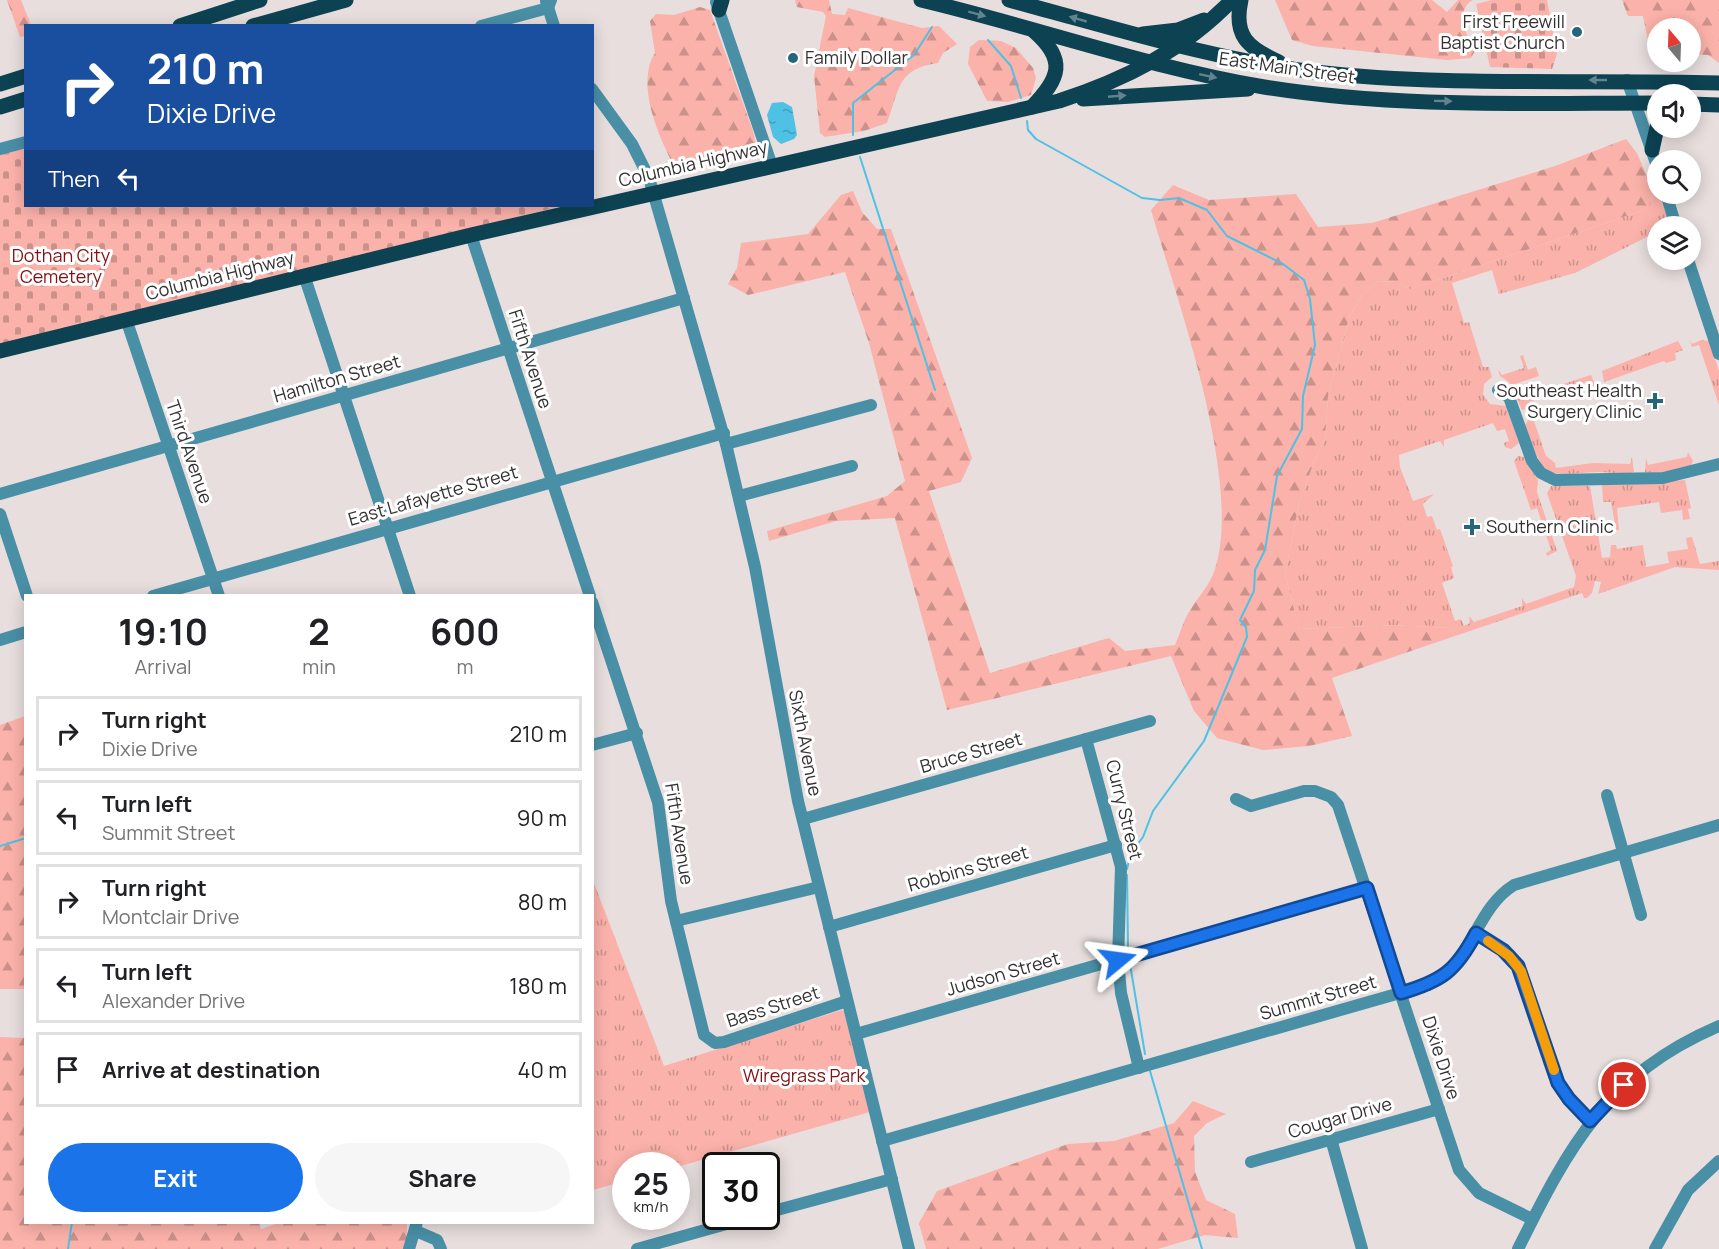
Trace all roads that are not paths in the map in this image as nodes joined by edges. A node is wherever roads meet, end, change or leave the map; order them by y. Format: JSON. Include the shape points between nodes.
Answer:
{"nodes":[{"id":1,"x":260,"y":0,"type":"edge"},
{"id":2,"x":346,"y":0,"type":"edge"},
{"id":3,"x":921,"y":0,"type":"edge"},
{"id":4,"x":1010,"y":0,"type":"edge"},
{"id":5,"x":1232,"y":0,"type":"edge"},
{"id":6,"x":1241,"y":0,"type":"edge"},
{"id":7,"x":548,"y":3,"type":"edge"},
{"id":8,"x":719,"y":3,"type":"edge"},
{"id":9,"x":1220,"y":13,"type":"junction"},
{"id":10,"x":186,"y":24,"type":"edge"},
{"id":11,"x":260,"y":24,"type":"edge"},
{"id":12,"x":487,"y":24,"type":"edge"},
{"id":13,"x":553,"y":24,"type":"edge"},
{"id":14,"x":1031,"y":29,"type":"junction"},
{"id":15,"x":1134,"y":35,"type":"junction"},
{"id":16,"x":1179,"y":46,"type":"junction"},
{"id":17,"x":1151,"y":63,"type":"junction"},
{"id":18,"x":1295,"y":69,"type":"junction"},
{"id":19,"x":24,"y":77,"type":"edge"},
{"id":20,"x":1418,"y":79,"type":"junction"},
{"id":21,"x":1627,"y":80,"type":"junction"},
{"id":22,"x":1719,"y":83,"type":"edge"},
{"id":23,"x":0,"y":84,"type":"edge"},
{"id":24,"x":1264,"y":87,"type":"junction"},
{"id":25,"x":594,"y":91,"type":"edge"},
{"id":26,"x":24,"y":100,"type":"edge"},
{"id":27,"x":1059,"y":101,"type":"junction"},
{"id":28,"x":1416,"y":101,"type":"junction"},
{"id":29,"x":1636,"y":103,"type":"junction"},
{"id":30,"x":1647,"y":103,"type":"edge"},
{"id":31,"x":1701,"y":104,"type":"edge"},
{"id":32,"x":1719,"y":105,"type":"edge"},
{"id":33,"x":0,"y":107,"type":"edge"},
{"id":34,"x":1032,"y":107,"type":"junction"},
{"id":35,"x":1655,"y":138,"type":"edge"},
{"id":36,"x":24,"y":143,"type":"edge"},
{"id":37,"x":0,"y":149,"type":"edge"},
{"id":38,"x":1652,"y":150,"type":"joint"},
{"id":39,"x":771,"y":166,"type":"junction"},
{"id":40,"x":653,"y":193,"type":"junction"},
{"id":41,"x":592,"y":207,"type":"edge"},
{"id":42,"x":594,"y":207,"type":"edge"},
{"id":43,"x":471,"y":235,"type":"junction"},
{"id":44,"x":1692,"y":270,"type":"edge"},
{"id":45,"x":304,"y":275,"type":"junction"},
{"id":46,"x":684,"y":298,"type":"junction"},
{"id":47,"x":126,"y":319,"type":"junction"},
{"id":48,"x":1715,"y":330,"type":"edge"},
{"id":49,"x":508,"y":349,"type":"junction"},
{"id":50,"x":0,"y":351,"type":"edge"},
{"id":51,"x":1719,"y":354,"type":"edge"},
{"id":52,"x":1498,"y":390,"type":"dead end"},
{"id":53,"x":342,"y":396,"type":"junction"},
{"id":54,"x":871,"y":405,"type":"dead end"},
{"id":55,"x":725,"y":438,"type":"junction"},
{"id":56,"x":168,"y":446,"type":"junction"},
{"id":57,"x":1719,"y":455,"type":"edge"},
{"id":58,"x":1719,"y":464,"type":"edge"},
{"id":59,"x":852,"y":466,"type":"dead end"},
{"id":60,"x":1701,"y":468,"type":"junction"},
{"id":61,"x":552,"y":481,"type":"junction"},
{"id":62,"x":0,"y":494,"type":"edge"},
{"id":63,"x":739,"y":496,"type":"junction"},
{"id":64,"x":0,"y":514,"type":"edge"},
{"id":65,"x":388,"y":528,"type":"junction"},
{"id":66,"x":213,"y":578,"type":"junction"},
{"id":67,"x":26,"y":594,"type":"edge"},
{"id":68,"x":160,"y":594,"type":"edge"},
{"id":69,"x":218,"y":594,"type":"edge"},
{"id":70,"x":409,"y":594,"type":"edge"},
{"id":71,"x":589,"y":594,"type":"edge"},
{"id":72,"x":594,"y":609,"type":"edge"},
{"id":73,"x":24,"y":633,"type":"edge"},
{"id":74,"x":0,"y":640,"type":"edge"},
{"id":75,"x":1150,"y":721,"type":"dead end"},
{"id":76,"x":637,"y":733,"type":"junction"},
{"id":77,"x":1086,"y":739,"type":"junction"},
{"id":78,"x":594,"y":744,"type":"edge"},
{"id":79,"x":1607,"y":795,"type":"dead end"},
{"id":80,"x":1236,"y":799,"type":"dead end"},
{"id":81,"x":802,"y":819,"type":"junction"},
{"id":82,"x":1719,"y":825,"type":"edge"},
{"id":83,"x":1116,"y":846,"type":"junction"},
{"id":84,"x":1623,"y":852,"type":"junction"},
{"id":85,"x":819,"y":887,"type":"junction"},
{"id":86,"x":1367,"y":888,"type":"junction"},
{"id":87,"x":1641,"y":915,"type":"dead end"},
{"id":88,"x":676,"y":921,"type":"junction"},
{"id":89,"x":829,"y":927,"type":"junction"},
{"id":90,"x":1476,"y":933,"type":"junction"},
{"id":91,"x":1118,"y":960,"type":"junction"},
{"id":92,"x":1401,"y":993,"type":"junction"},
{"id":93,"x":847,"y":1001,"type":"junction"},
{"id":94,"x":1719,"y":1026,"type":"edge"},
{"id":95,"x":856,"y":1034,"type":"junction"},
{"id":96,"x":709,"y":1041,"type":"joint"},
{"id":97,"x":1139,"y":1068,"type":"junction"},
{"id":98,"x":1439,"y":1109,"type":"junction"},
{"id":99,"x":1590,"y":1121,"type":"junction"},
{"id":100,"x":1331,"y":1139,"type":"junction"},
{"id":101,"x":882,"y":1141,"type":"junction"},
{"id":102,"x":1719,"y":1161,"type":"edge"},
{"id":103,"x":1251,"y":1162,"type":"dead end"},
{"id":104,"x":892,"y":1179,"type":"junction"},
{"id":105,"x":780,"y":1210,"type":"edge"},
{"id":106,"x":1532,"y":1220,"type":"junction"},
{"id":107,"x":416,"y":1227,"type":"edge"},
{"id":108,"x":705,"y":1230,"type":"edge"},
{"id":109,"x":410,"y":1249,"type":"edge"},
{"id":110,"x":441,"y":1249,"type":"edge"},
{"id":111,"x":637,"y":1249,"type":"edge"},
{"id":112,"x":909,"y":1249,"type":"edge"},
{"id":113,"x":1362,"y":1249,"type":"edge"},
{"id":114,"x":1518,"y":1249,"type":"edge"},
{"id":115,"x":1655,"y":1249,"type":"edge"}],
"edges":[{"from":1,"to":10,"type":"main road"},
{"from":2,"to":11,"type":"main road"},
{"from":3,"to":14,"type":"main road","name":"East Main Street","one_way":true},
{"from":15,"to":4,"type":"main road","name":"East Main Street","one_way":true},
{"from":5,"to":9,"type":"main road","name":"Columbia Highway"},
{"from":6,"to":18,"type":"main road","via":[[1239,26],[1249,45]]},
{"from":7,"to":12,"type":"street"},
{"from":7,"to":13,"type":"street"},
{"from":8,"to":39,"type":"street"},
{"from":9,"to":15,"type":"main road","via":[[1178,30]]},
{"from":9,"to":16,"type":"main road","name":"Columbia Highway"},
{"from":14,"to":17,"type":"main road","name":"East Main Street"},
{"from":14,"to":34,"type":"main road","via":[[1050,47],[1056,66],[1050,88]]},
{"from":15,"to":16,"type":"main road","name":"East Main Street"},
{"from":16,"to":17,"type":"main road","name":"Columbia Highway"},
{"from":16,"to":18,"type":"main road","name":"East Main Street"},
{"from":17,"to":24,"type":"main road","name":"East Main Street","one_way":true},
{"from":17,"to":27,"type":"main road","name":"Columbia Highway"},
{"from":18,"to":20,"type":"main road","name":"East Main Street"},
{"from":19,"to":23,"type":"main road"},
{"from":21,"to":20,"type":"main road","name":"East Main Street","one_way":true},
{"from":20,"to":28,"type":"main road"},
{"from":21,"to":22,"type":"main road","name":"East Main Street"},
{"from":21,"to":29,"type":"street"},
{"from":27,"to":24,"type":"main road","one_way":true},
{"from":24,"to":28,"type":"main road","name":"East Main Street","via":[[1338,97]]},
{"from":25,"to":40,"type":"street","name":"Sixth Avenue","via":[[632,144]]},
{"from":26,"to":33,"type":"main road"},
{"from":27,"to":34,"type":"main road","name":"Columbia Highway"},
{"from":28,"to":29,"type":"main road","name":"East Main Street","one_way":true},
{"from":29,"to":30,"type":"main road","name":"East Main Street"},
{"from":29,"to":38,"type":"street"},
{"from":31,"to":32,"type":"main road"},
{"from":34,"to":39,"type":"main road","name":"Columbia Highway"},
{"from":35,"to":38,"type":"main road"},
{"from":36,"to":37,"type":"street"},
{"from":39,"to":40,"type":"main road","name":"Columbia Highway"},
{"from":40,"to":42,"type":"main road","name":"Columbia Highway"},
{"from":40,"to":46,"type":"street","name":"Sixth Avenue"},
{"from":41,"to":43,"type":"main road","name":"Columbia Highway"},
{"from":43,"to":45,"type":"main road","name":"Columbia Highway"},
{"from":43,"to":49,"type":"street","name":"Fifth Avenue"},
{"from":44,"to":48,"type":"street"},
{"from":45,"to":47,"type":"main road","name":"Columbia Highway"},
{"from":45,"to":53,"type":"street"},
{"from":46,"to":49,"type":"street","name":"Hamilton Street"},
{"from":46,"to":55,"type":"street","name":"Sixth Avenue"},
{"from":47,"to":50,"type":"main road","name":"Columbia Highway"},
{"from":47,"to":56,"type":"street","name":"Third Avenue"},
{"from":48,"to":51,"type":"street"},
{"from":49,"to":53,"type":"street","name":"Hamilton Street"},
{"from":49,"to":61,"type":"street","name":"Fifth Avenue"},
{"from":52,"to":60,"type":"street","via":[[1509,397],[1532,461],[1547,478],[1563,482],[1651,479]]},
{"from":53,"to":56,"type":"street","name":"Hamilton Street"},
{"from":53,"to":65,"type":"street"},
{"from":54,"to":55,"type":"street","name":"East Lafayette Street"},
{"from":55,"to":61,"type":"street","name":"East Lafayette Street"},
{"from":55,"to":63,"type":"street","name":"Sixth Avenue"},
{"from":56,"to":62,"type":"street","name":"Hamilton Street"},
{"from":56,"to":66,"type":"street","name":"Third Avenue"},
{"from":57,"to":60,"type":"street"},
{"from":58,"to":60,"type":"street"},
{"from":59,"to":63,"type":"street"},
{"from":61,"to":65,"type":"street","name":"East Lafayette Street"},
{"from":61,"to":71,"type":"street","name":"Fifth Avenue"},
{"from":63,"to":81,"type":"street","name":"Sixth Avenue"},
{"from":64,"to":67,"type":"street"},
{"from":65,"to":66,"type":"street","name":"East Lafayette Street"},
{"from":65,"to":70,"type":"street"},
{"from":66,"to":68,"type":"street","name":"East Lafayette Street"},
{"from":66,"to":69,"type":"street","name":"Third Avenue"},
{"from":72,"to":76,"type":"street","name":"Fifth Avenue"},
{"from":73,"to":74,"type":"street"},
{"from":75,"to":77,"type":"street","name":"Bruce Street"},
{"from":76,"to":78,"type":"street"},
{"from":76,"to":88,"type":"street","name":"Fifth Avenue","via":[[662,819]]},
{"from":77,"to":81,"type":"street","name":"Bruce Street"},
{"from":77,"to":83,"type":"street","name":"Curry Street"},
{"from":79,"to":84,"type":"street"},
{"from":80,"to":86,"type":"street","name":"Dixie Drive","via":[[1251,806],[1310,790],[1330,797],[1341,810]]},
{"from":81,"to":85,"type":"street","name":"Sixth Avenue"},
{"from":82,"to":84,"type":"street","name":"Summit Street"},
{"from":83,"to":89,"type":"street","name":"Robbins Street"},
{"from":83,"to":91,"type":"street","name":"Curry Street","via":[[1121,867]]},
{"from":84,"to":87,"type":"street"},
{"from":84,"to":90,"type":"street","name":"Summit Street","via":[[1514,885],[1492,903]]},
{"from":85,"to":88,"type":"street"},
{"from":85,"to":89,"type":"street","name":"Sixth Avenue"},
{"from":86,"to":91,"type":"street","name":"Judson Street"},
{"from":86,"to":92,"type":"street","name":"Dixie Drive"},
{"from":88,"to":96,"type":"street","name":"Fifth Avenue","via":[[704,1035]]},
{"from":89,"to":93,"type":"street","name":"Sixth Avenue"},
{"from":90,"to":92,"type":"street","name":"Summit Street","via":[[1462,958],[1444,976]]},
{"from":90,"to":99,"type":"street","via":[[1503,950],[1518,966],[1558,1083]]},
{"from":91,"to":95,"type":"street","name":"Judson Street"},
{"from":91,"to":97,"type":"street","name":"Curry Street","via":[[1124,1012]]},
{"from":92,"to":97,"type":"street","name":"Summit Street"},
{"from":92,"to":98,"type":"street","name":"Dixie Drive"},
{"from":93,"to":95,"type":"street","name":"Sixth Avenue"},
{"from":93,"to":96,"type":"street","name":"Bass Street","via":[[724,1042]]},
{"from":94,"to":99,"type":"street","via":[[1651,1064],[1624,1085]]},
{"from":95,"to":101,"type":"street","name":"Sixth Avenue"},
{"from":97,"to":101,"type":"street","name":"Summit Street"},
{"from":98,"to":100,"type":"street","name":"Cougar Drive"},
{"from":98,"to":106,"type":"street","name":"Dixie Drive","via":[[1456,1164],[1466,1180],[1479,1192]]},
{"from":99,"to":106,"type":"street"},
{"from":100,"to":103,"type":"street","name":"Cougar Drive"},
{"from":100,"to":113,"type":"street"},
{"from":101,"to":104,"type":"street","name":"Sixth Avenue"},
{"from":102,"to":115,"type":"street","via":[[1688,1190]]},
{"from":104,"to":105,"type":"street"},
{"from":104,"to":112,"type":"street","name":"Sixth Avenue"},
{"from":106,"to":114,"type":"street"},
{"from":107,"to":109,"type":"street"},
{"from":107,"to":110,"type":"street","via":[[437,1240]]},
{"from":108,"to":111,"type":"street"}]}
